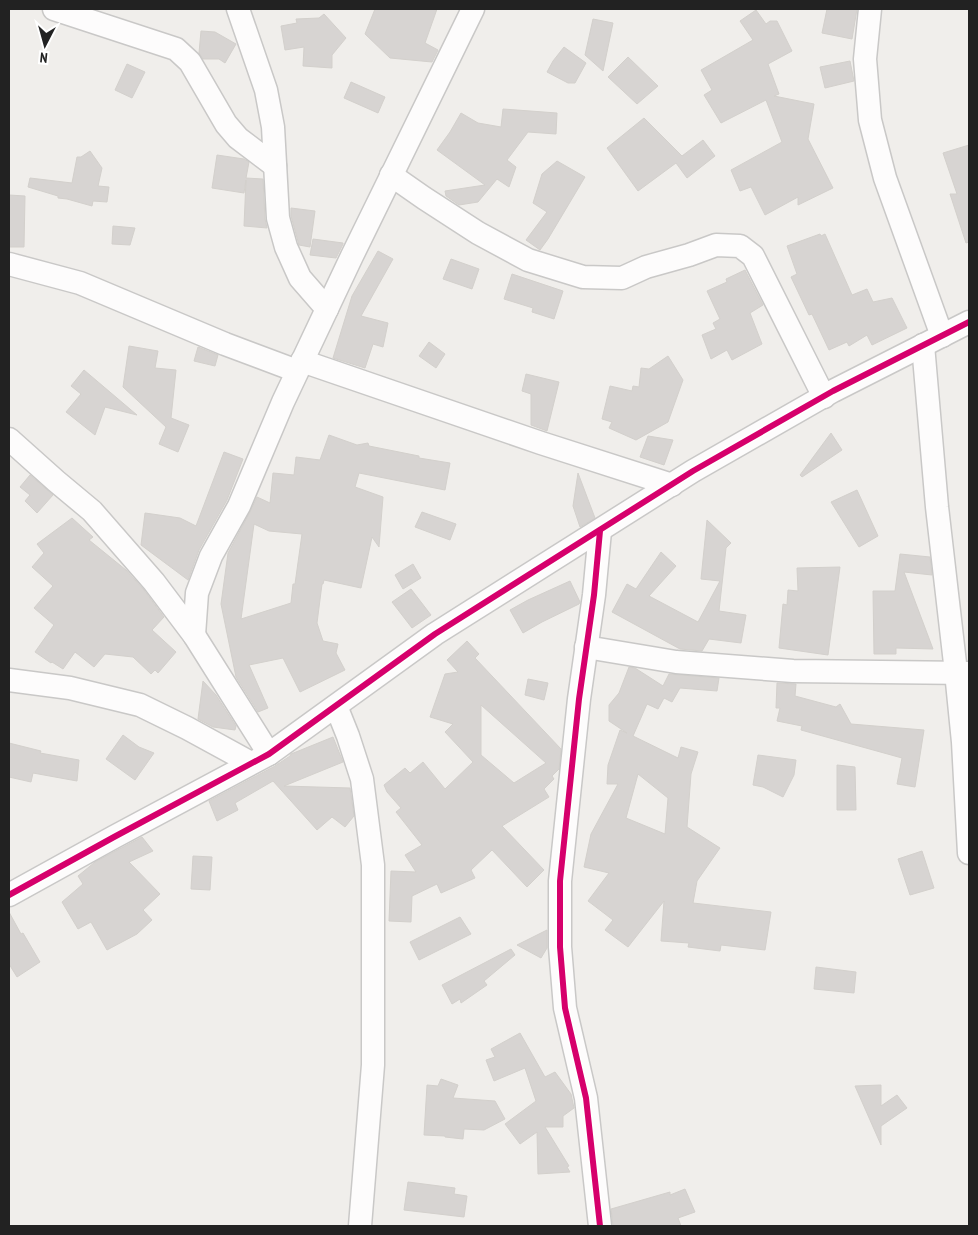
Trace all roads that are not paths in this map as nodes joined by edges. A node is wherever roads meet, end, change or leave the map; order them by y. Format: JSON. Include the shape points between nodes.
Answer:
{"nodes":[{"id":1,"x":54,"y":9,"type":"edge"},
{"id":2,"x":238,"y":9,"type":"edge"},
{"id":3,"x":473,"y":9,"type":"edge"},
{"id":4,"x":870,"y":9,"type":"edge"},
{"id":5,"x":276,"y":166,"type":"junction"},
{"id":6,"x":391,"y":175,"type":"junction"},
{"id":7,"x":9,"y":264,"type":"edge"},
{"id":8,"x":327,"y":309,"type":"junction"},
{"id":9,"x":969,"y":322,"type":"edge"},
{"id":10,"x":933,"y":340,"type":"junction"},
{"id":11,"x":300,"y":366,"type":"junction"},
{"id":12,"x":824,"y":397,"type":"junction"},
{"id":13,"x":9,"y":439,"type":"edge"},
{"id":14,"x":672,"y":485,"type":"junction"},
{"id":15,"x":600,"y":531,"type":"junction"},
{"id":16,"x":194,"y":635,"type":"junction"},
{"id":17,"x":586,"y":647,"type":"junction"},
{"id":18,"x":963,"y":672,"type":"edge"},
{"id":19,"x":9,"y":680,"type":"edge"},
{"id":20,"x":336,"y":706,"type":"junction"},
{"id":21,"x":260,"y":758,"type":"junction"},
{"id":22,"x":969,"y":853,"type":"edge"},
{"id":23,"x":9,"y":895,"type":"edge"},
{"id":24,"x":360,"y":1226,"type":"edge"},
{"id":25,"x":600,"y":1226,"type":"edge"}],
"edges":[{"from":1,"to":5,"type":"street","via":[[176,50],[190,62],[226,124],[238,138]]},
{"from":2,"to":5,"type":"street","via":[[266,90]]},
{"from":3,"to":6,"type":"street"},
{"from":4,"to":10,"type":"street","via":[[865,59],[870,120]]},
{"from":5,"to":8,"type":"street","via":[[278,218],[286,247],[300,278]]},
{"from":6,"to":8,"type":"street"},
{"from":6,"to":12,"type":"street","via":[[478,233],[528,260],[583,277],[622,278],[716,245],[740,246],[753,256]]},
{"from":7,"to":11,"type":"street","via":[[80,283],[224,344]]},
{"from":8,"to":11,"type":"street"},
{"from":9,"to":10,"type":"street"},
{"from":10,"to":12,"type":"street"},
{"from":10,"to":18,"type":"street","via":[[937,507]]},
{"from":11,"to":14,"type":"street"},
{"from":11,"to":16,"type":"street","via":[[239,506],[211,556],[197,593]]},
{"from":12,"to":14,"type":"street"},
{"from":13,"to":16,"type":"street","via":[[92,511],[154,582]]},
{"from":14,"to":15,"type":"street"},
{"from":15,"to":17,"type":"street"},
{"from":15,"to":20,"type":"street","via":[[435,634]]},
{"from":16,"to":21,"type":"street"},
{"from":17,"to":18,"type":"street","via":[[676,662],[793,671]]},
{"from":17,"to":25,"type":"street","via":[[560,881],[560,947],[565,1008],[586,1098]]},
{"from":18,"to":22,"type":"street","via":[[962,742]]},
{"from":19,"to":21,"type":"street","via":[[70,688],[140,705]]},
{"from":20,"to":21,"type":"street"},
{"from":20,"to":24,"type":"street","via":[[362,779],[373,865],[374,1065]]},
{"from":21,"to":23,"type":"street"}]}
